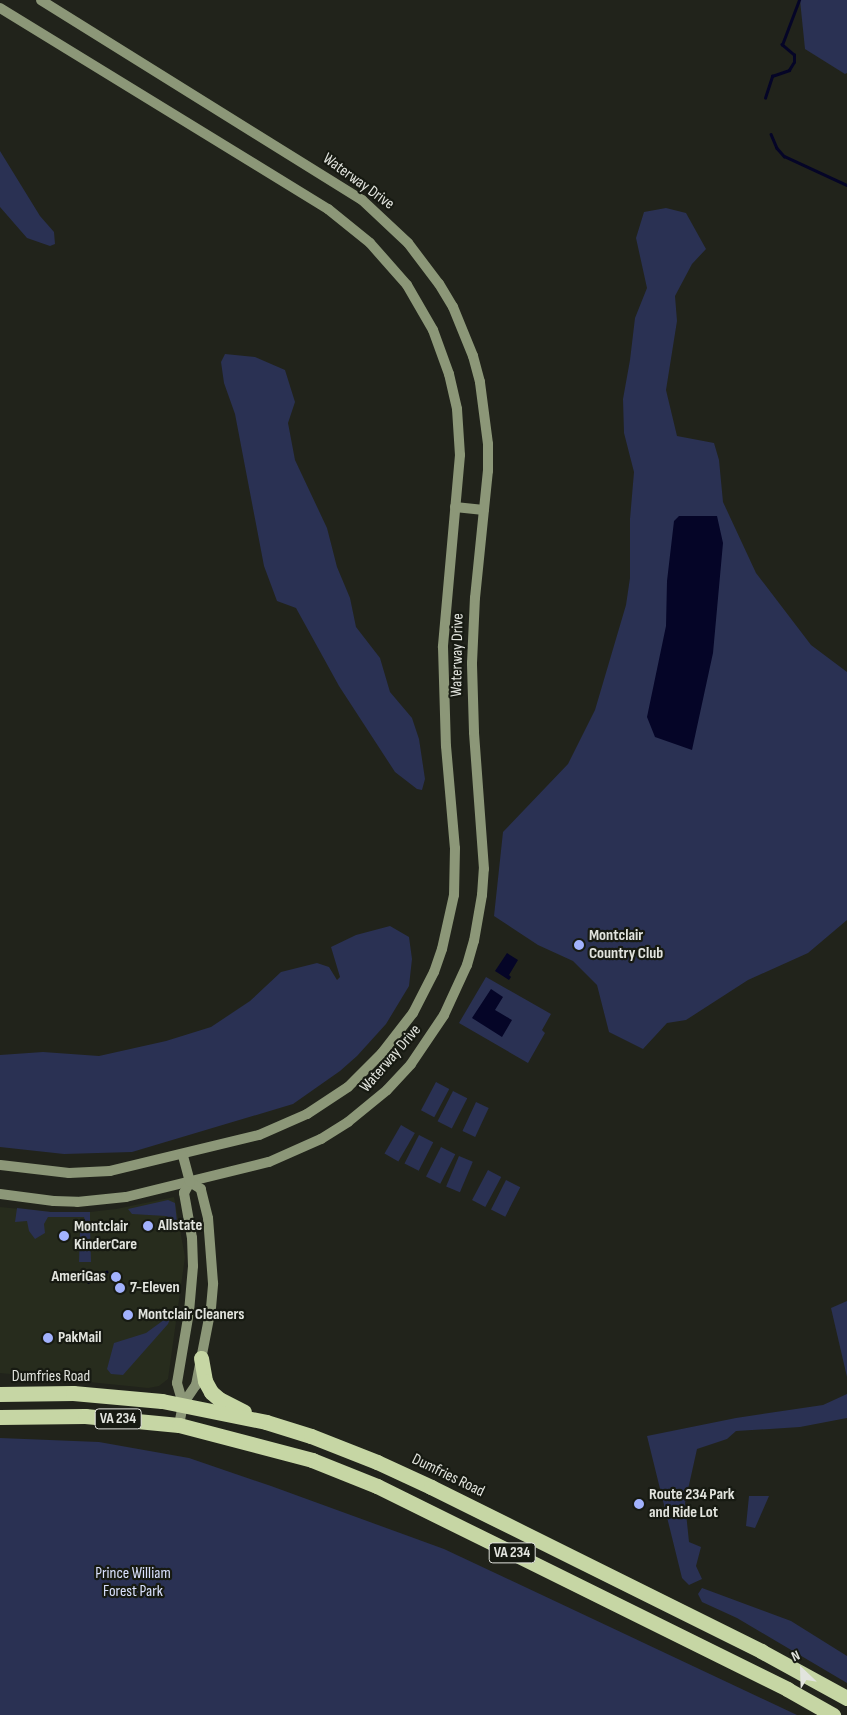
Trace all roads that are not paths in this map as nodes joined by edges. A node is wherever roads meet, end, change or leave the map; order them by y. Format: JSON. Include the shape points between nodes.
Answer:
{"nodes":[{"id":1,"x":41,"y":0,"type":"edge"},
{"id":2,"x":0,"y":8,"type":"edge"},
{"id":3,"x":455,"y":507,"type":"junction"},
{"id":4,"x":484,"y":510,"type":"junction"},
{"id":5,"x":183,"y":1155,"type":"junction"},
{"id":6,"x":0,"y":1165,"type":"edge"},
{"id":7,"x":190,"y":1182,"type":"junction"},
{"id":8,"x":0,"y":1194,"type":"edge"},
{"id":9,"x":201,"y":1358,"type":"junction"},
{"id":10,"x":0,"y":1394,"type":"edge"},
{"id":11,"x":182,"y":1404,"type":"junction"},
{"id":12,"x":0,"y":1416,"type":"edge"},
{"id":13,"x":266,"y":1422,"type":"junction"},
{"id":14,"x":179,"y":1426,"type":"junction"},
{"id":15,"x":580,"y":1561,"type":"junction"},
{"id":16,"x":568,"y":1581,"type":"junction"},
{"id":17,"x":847,"y":1698,"type":"edge"},
{"id":18,"x":833,"y":1715,"type":"edge"}],
"edges":[{"from":1,"to":4,"type":"main road","name":"Waterway Drive","via":[[340,184],[408,243],[448,300],[473,356],[482,389],[488,444]]},
{"from":2,"to":3,"type":"main road","name":"Waterway Drive","via":[[328,209],[388,260],[424,311],[449,374],[459,433],[460,462]]},
{"from":3,"to":4,"type":"main road"},
{"from":3,"to":5,"type":"main road","name":"Waterway Drive","via":[[443,647],[446,746],[456,869],[448,925],[434,972],[400,1032],[348,1087],[307,1114],[266,1132]]},
{"from":4,"to":7,"type":"main road","name":"Waterway Drive","via":[[472,663],[484,869],[474,941],[458,988],[437,1028],[411,1064],[387,1090],[348,1122],[285,1156]]},
{"from":5,"to":6,"type":"main road","name":"Waterway Drive","via":[[87,1173],[46,1172]]},
{"from":5,"to":7,"type":"main road"},
{"from":7,"to":8,"type":"main road","name":"Waterway Drive","via":[[126,1197],[77,1202]]},
{"from":7,"to":9,"type":"main road","via":[[200,1189],[208,1218],[213,1263],[211,1308]]},
{"from":7,"to":11,"type":"main road","via":[[184,1193],[192,1238],[192,1289],[177,1383]]},
{"from":9,"to":11,"type":"main road","via":[[196,1385]]},
{"from":9,"to":13,"type":"highway","via":[[205,1382],[214,1395]]},
{"from":10,"to":11,"type":"highway","name":"Dumfries Road","number":"VA 234","via":[[90,1394]]},
{"from":11,"to":13,"type":"highway","name":"Dumfries Road","number":"VA 234"},
{"from":11,"to":14,"type":"main road"},
{"from":12,"to":14,"type":"highway","number":"VA 234","via":[[85,1416]]},
{"from":13,"to":15,"type":"highway","name":"Dumfries Road","number":"VA 234","via":[[377,1462]]},
{"from":14,"to":16,"type":"highway","number":"VA 234","via":[[272,1448],[342,1471]]},
{"from":15,"to":16,"type":"highway"},
{"from":15,"to":17,"type":"highway","name":"Dumfries Road","number":"VA 234","via":[[761,1651]]},
{"from":16,"to":18,"type":"highway","number":"VA 234"}]}
